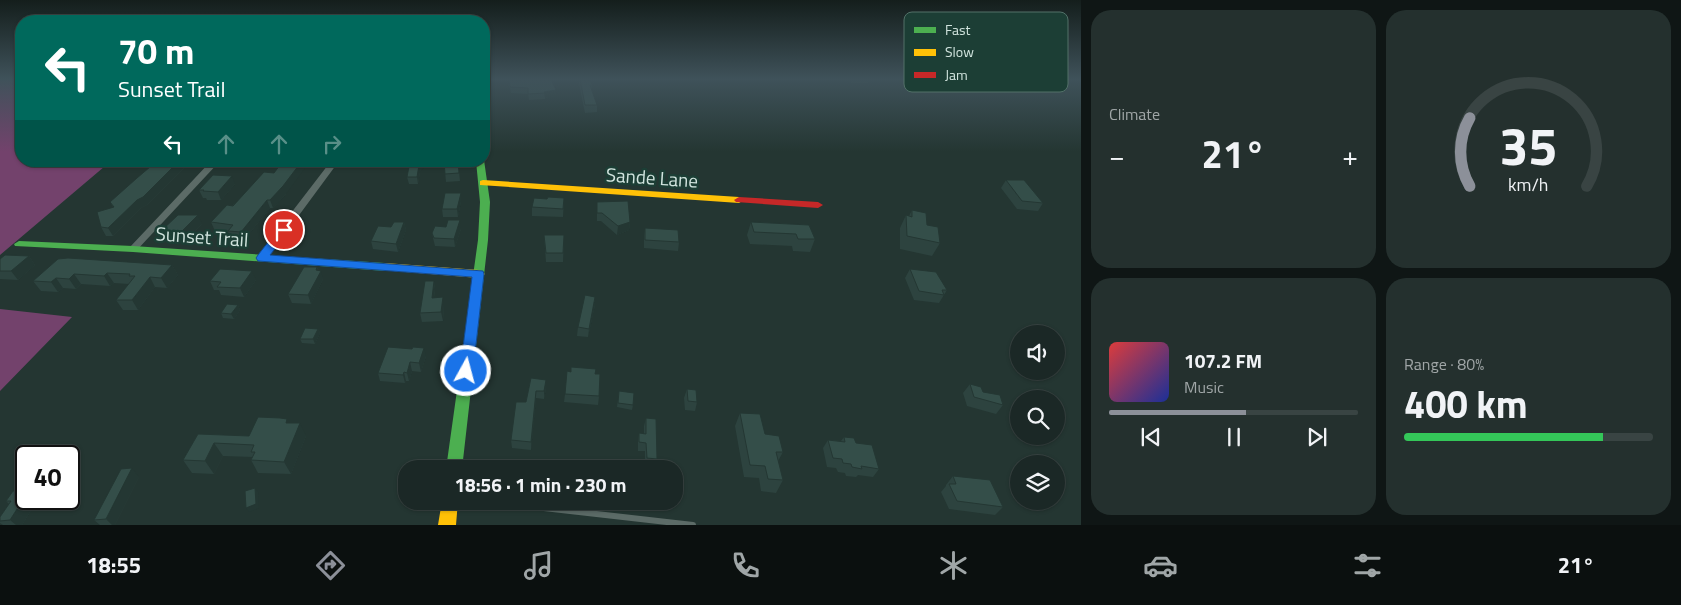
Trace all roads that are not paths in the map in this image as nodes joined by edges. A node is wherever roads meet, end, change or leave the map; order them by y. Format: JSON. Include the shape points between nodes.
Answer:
{"nodes":[{"id":1,"x":210,"y":167,"type":"edge"},
{"id":2,"x":330,"y":167,"type":"edge"},
{"id":3,"x":481,"y":167,"type":"edge"},
{"id":4,"x":483,"y":183,"type":"junction"},
{"id":5,"x":818,"y":205,"type":"dead end"},
{"id":6,"x":19,"y":244,"type":"dead end"},
{"id":7,"x":133,"y":249,"type":"junction"},
{"id":8,"x":262,"y":258,"type":"junction"},
{"id":9,"x":479,"y":274,"type":"junction"},
{"id":10,"x":455,"y":460,"type":"edge"},
{"id":11,"x":449,"y":510,"type":"edge"},
{"id":12,"x":562,"y":510,"type":"edge"},
{"id":13,"x":447,"y":525,"type":"edge"},
{"id":14,"x":694,"y":525,"type":"edge"}],
"edges":[{"from":1,"to":7,"type":"street"},
{"from":2,"to":8,"type":"street"},
{"from":3,"to":4,"type":"street"},
{"from":4,"to":5,"type":"street","name":"Sande Lane"},
{"from":4,"to":9,"type":"street","via":[[484,222]]},
{"from":6,"to":7,"type":"street","name":"Sunset Trail"},
{"from":7,"to":8,"type":"street","name":"Sunset Trail"},
{"from":8,"to":9,"type":"street","name":"Sunset Trail"},
{"from":9,"to":10,"type":"street"},
{"from":11,"to":13,"type":"street"},
{"from":12,"to":14,"type":"lane"}]}
